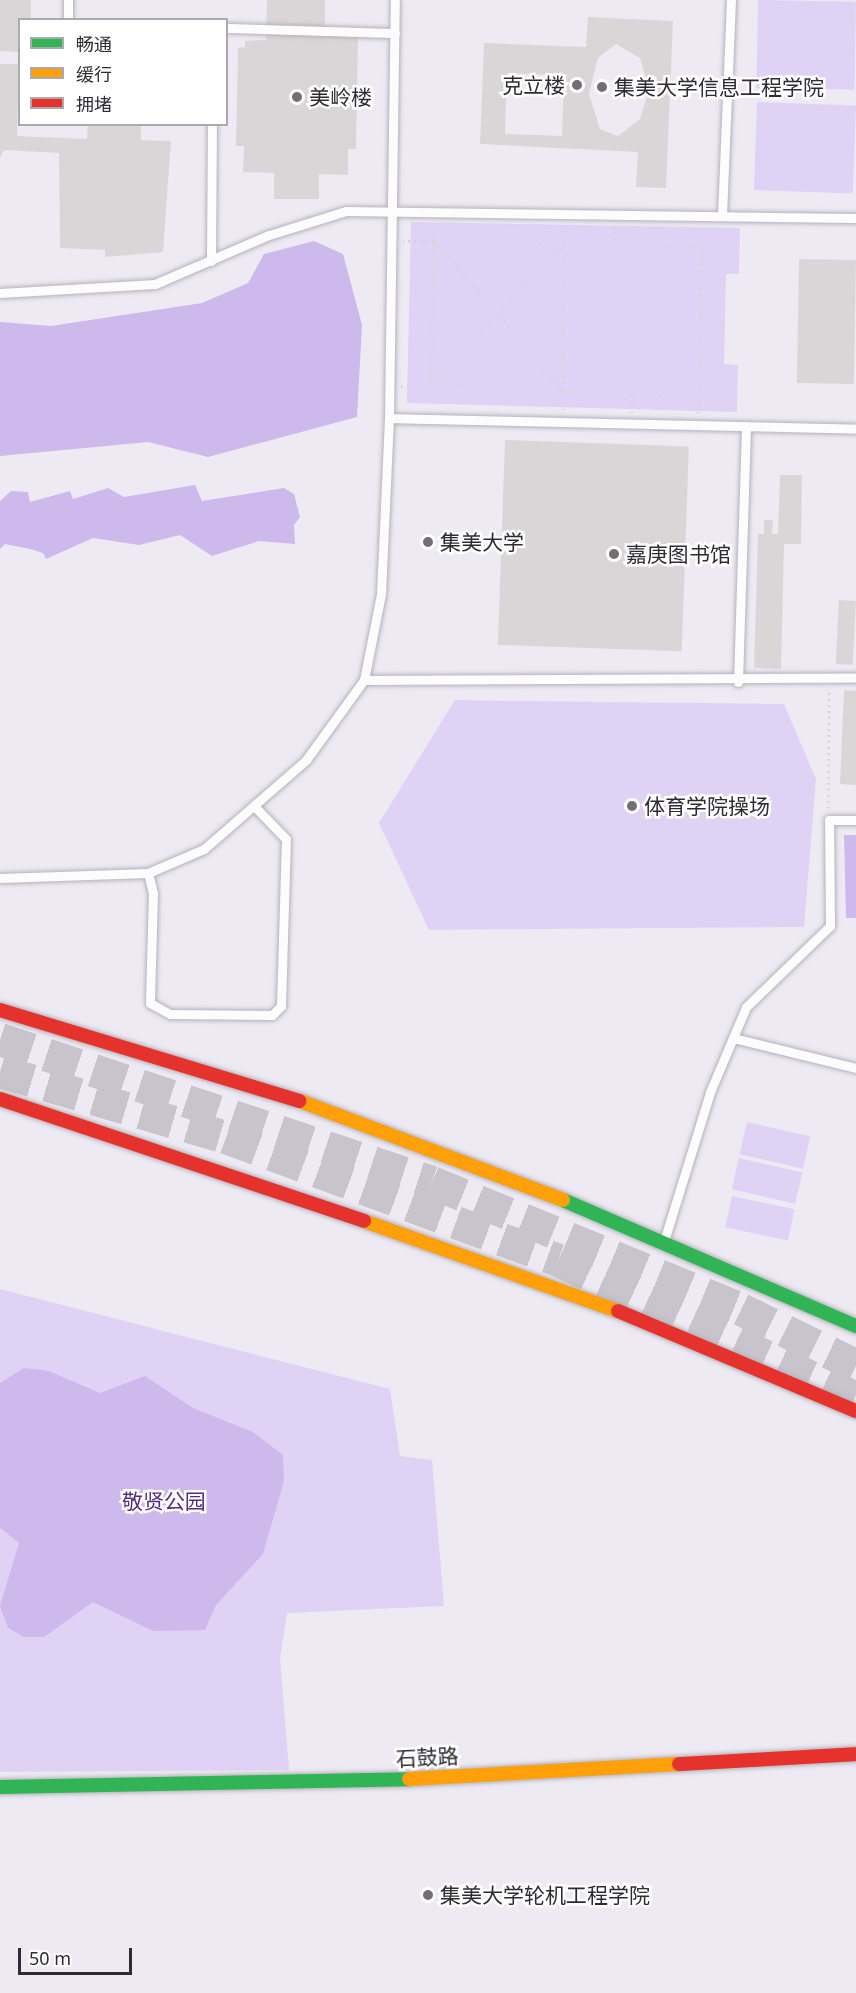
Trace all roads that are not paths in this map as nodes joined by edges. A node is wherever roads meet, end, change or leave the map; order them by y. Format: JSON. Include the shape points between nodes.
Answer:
{"nodes":[{"id":1,"x":68,"y":0,"type":"edge"},
{"id":2,"x":395,"y":0,"type":"edge"},
{"id":3,"x":731,"y":0,"type":"edge"},
{"id":4,"x":68,"y":18,"type":"edge"},
{"id":5,"x":228,"y":28,"type":"edge"},
{"id":6,"x":395,"y":33,"type":"junction"},
{"id":7,"x":212,"y":126,"type":"edge"},
{"id":8,"x":392,"y":209,"type":"junction"},
{"id":9,"x":722,"y":215,"type":"junction"},
{"id":10,"x":856,"y":218,"type":"edge"},
{"id":11,"x":211,"y":261,"type":"junction"},
{"id":12,"x":0,"y":293,"type":"edge"},
{"id":13,"x":389,"y":418,"type":"junction"},
{"id":14,"x":746,"y":426,"type":"junction"},
{"id":15,"x":856,"y":429,"type":"edge"},
{"id":16,"x":856,"y":677,"type":"edge"},
{"id":17,"x":364,"y":680,"type":"junction"},
{"id":18,"x":738,"y":682,"type":"junction"},
{"id":19,"x":256,"y":808,"type":"junction"},
{"id":20,"x":856,"y":820,"type":"edge"},
{"id":21,"x":148,"y":873,"type":"junction"},
{"id":22,"x":0,"y":878,"type":"edge"},
{"id":23,"x":0,"y":1010,"type":"edge"},
{"id":24,"x":733,"y":1038,"type":"junction"},
{"id":25,"x":856,"y":1068,"type":"edge"},
{"id":26,"x":0,"y":1099,"type":"edge"},
{"id":27,"x":663,"y":1243,"type":"junction"},
{"id":28,"x":856,"y":1326,"type":"edge"},
{"id":29,"x":856,"y":1411,"type":"edge"},
{"id":30,"x":856,"y":1754,"type":"edge"},
{"id":31,"x":0,"y":1787,"type":"edge"}],
"edges":[{"from":1,"to":4,"type":"lane"},
{"from":2,"to":6,"type":"lane"},
{"from":3,"to":9,"type":"lane"},
{"from":5,"to":6,"type":"lane"},
{"from":6,"to":8,"type":"lane"},
{"from":7,"to":11,"type":"lane"},
{"from":8,"to":9,"type":"lane"},
{"from":8,"to":11,"type":"lane","via":[[346,211]]},
{"from":8,"to":13,"type":"lane"},
{"from":9,"to":10,"type":"lane"},
{"from":11,"to":12,"type":"lane","via":[[154,284]]},
{"from":13,"to":14,"type":"lane"},
{"from":13,"to":17,"type":"lane","via":[[381,594]]},
{"from":14,"to":15,"type":"lane"},
{"from":14,"to":18,"type":"lane"},
{"from":16,"to":18,"type":"lane"},
{"from":17,"to":18,"type":"lane"},
{"from":17,"to":19,"type":"lane","via":[[306,760]]},
{"from":19,"to":21,"type":"lane","via":[[204,849]]},
{"from":19,"to":21,"type":"lane","via":[[286,839],[281,1006],[272,1015],[170,1014],[150,1003],[153,893]]},
{"from":20,"to":24,"type":"lane","via":[[829,820],[830,926],[746,1008]]},
{"from":21,"to":22,"type":"lane"},
{"from":23,"to":27,"type":"main road","via":[[341,1114],[520,1181]]},
{"from":24,"to":25,"type":"lane"},
{"from":24,"to":27,"type":"lane","via":[[710,1092]]},
{"from":26,"to":29,"type":"main road","via":[[558,1286]]},
{"from":27,"to":28,"type":"main road"},
{"from":30,"to":31,"type":"main road","name":"石鼓路","via":[[314,1785]]}]}
